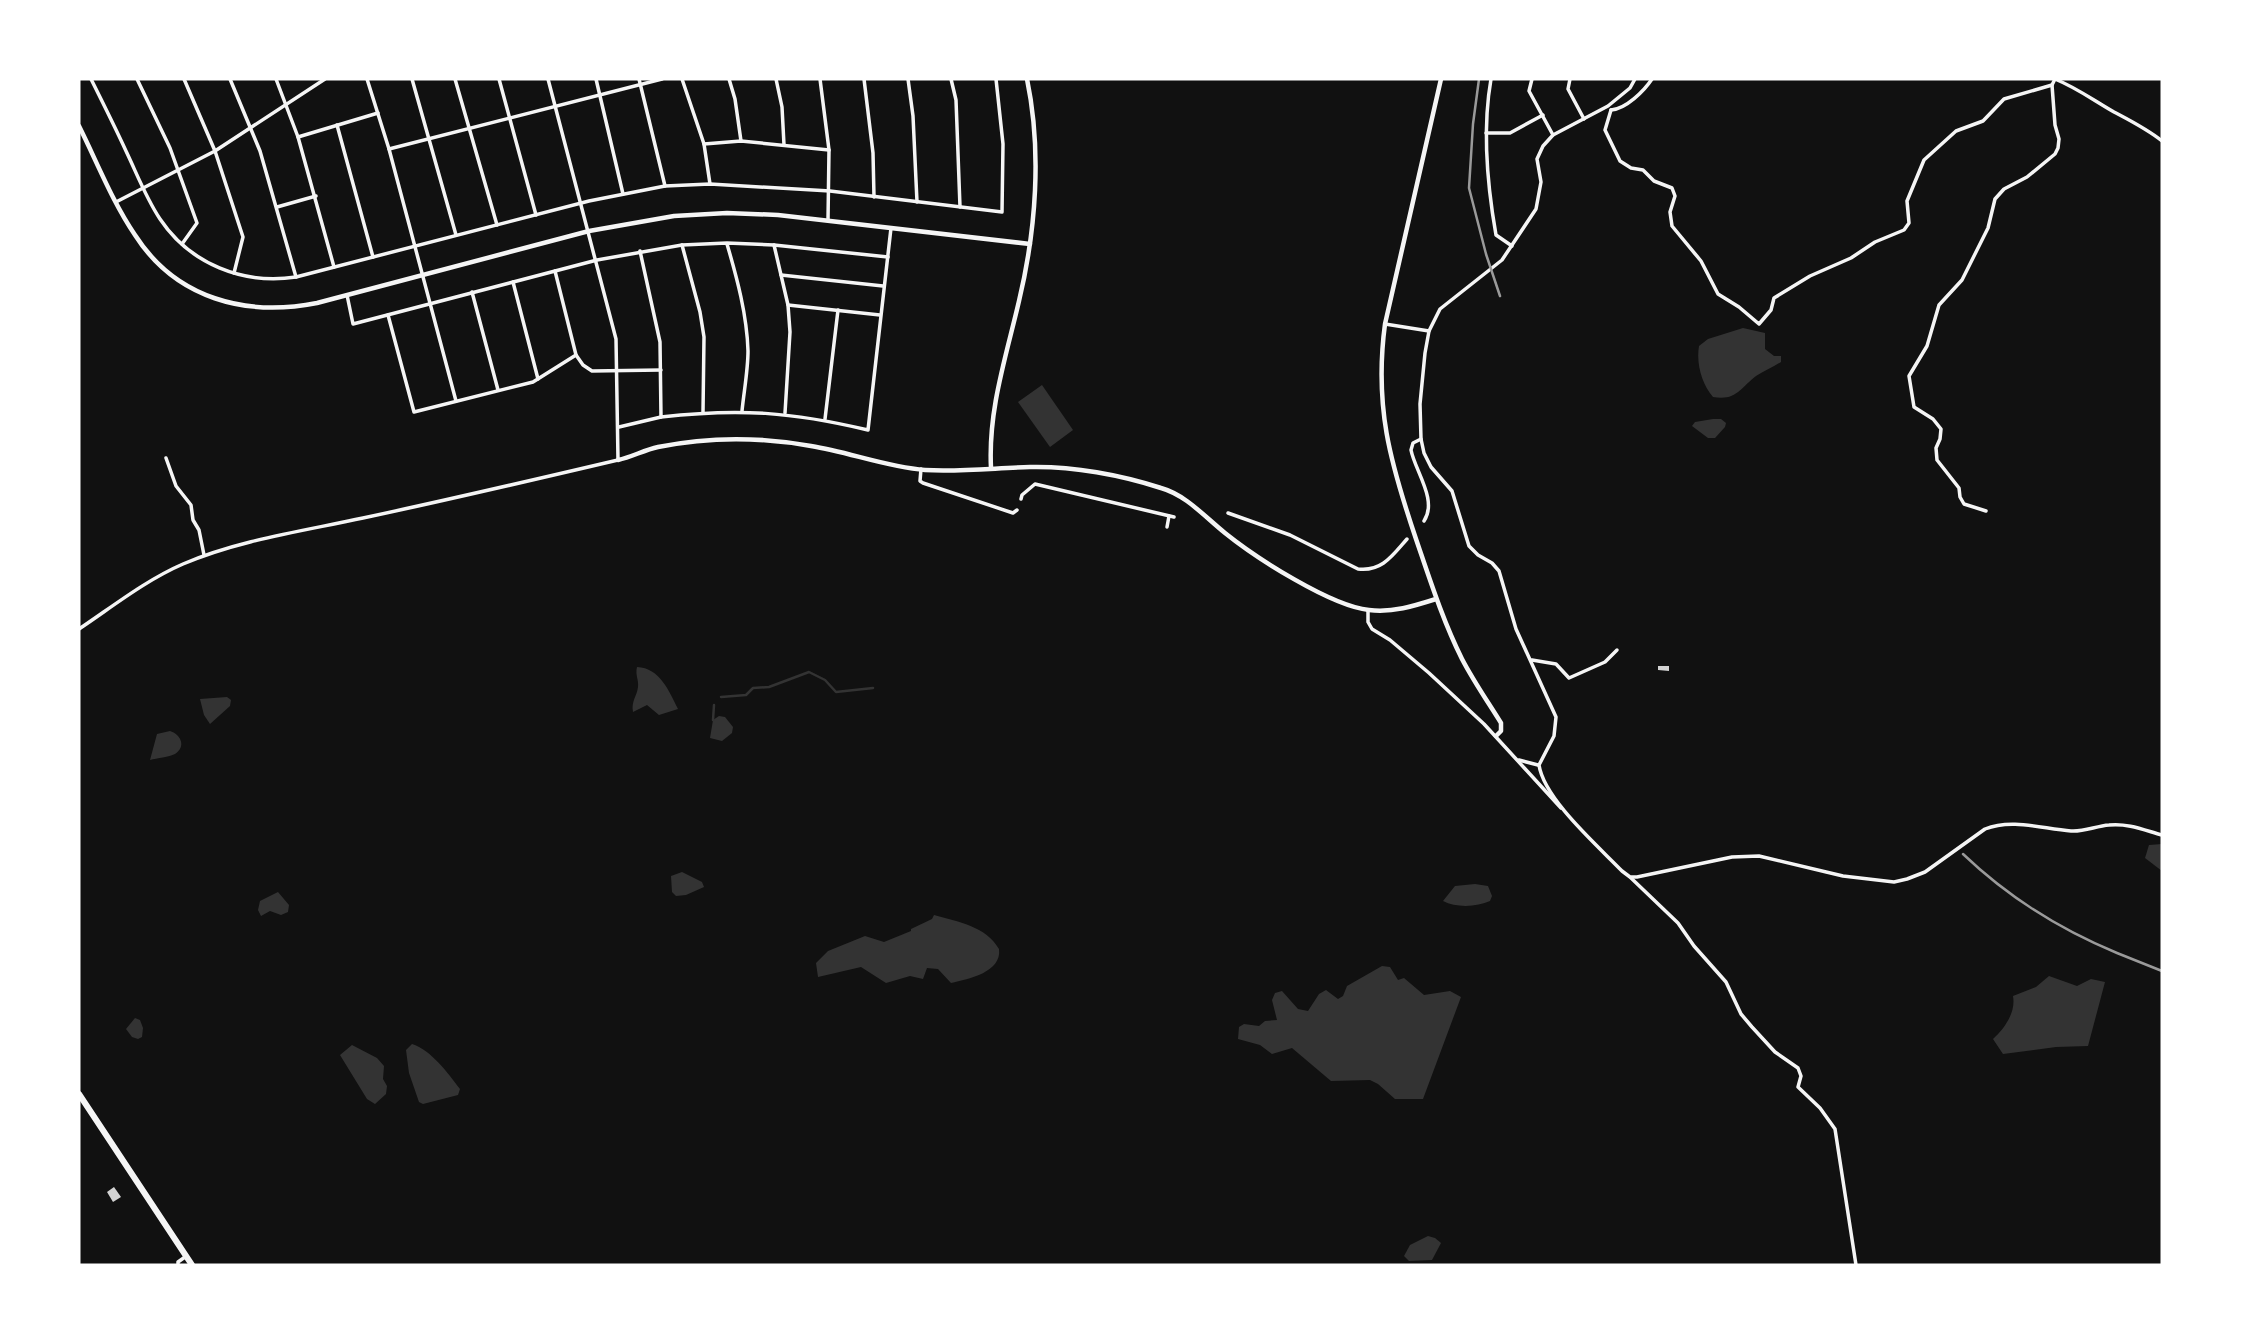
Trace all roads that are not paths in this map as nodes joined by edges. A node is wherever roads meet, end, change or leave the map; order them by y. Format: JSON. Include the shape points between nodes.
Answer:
{"nodes":[{"id":1,"x":91,"y":79,"type":"edge"},
{"id":2,"x":137,"y":79,"type":"edge"},
{"id":3,"x":184,"y":79,"type":"edge"},
{"id":4,"x":230,"y":79,"type":"edge"},
{"id":5,"x":276,"y":79,"type":"edge"},
{"id":6,"x":323,"y":79,"type":"edge"},
{"id":7,"x":367,"y":79,"type":"edge"},
{"id":8,"x":411,"y":79,"type":"edge"},
{"id":9,"x":456,"y":79,"type":"edge"},
{"id":10,"x":499,"y":79,"type":"edge"},
{"id":11,"x":548,"y":79,"type":"edge"},
{"id":12,"x":596,"y":79,"type":"edge"},
{"id":13,"x":662,"y":79,"type":"edge"},
{"id":14,"x":682,"y":79,"type":"edge"},
{"id":15,"x":729,"y":79,"type":"edge"},
{"id":16,"x":776,"y":79,"type":"edge"},
{"id":17,"x":820,"y":79,"type":"edge"},
{"id":18,"x":864,"y":79,"type":"edge"},
{"id":19,"x":908,"y":79,"type":"edge"},
{"id":20,"x":951,"y":79,"type":"edge"},
{"id":21,"x":996,"y":79,"type":"edge"},
{"id":22,"x":1027,"y":79,"type":"edge"},
{"id":23,"x":1441,"y":79,"type":"edge"},
{"id":24,"x":1491,"y":79,"type":"edge"},
{"id":25,"x":1532,"y":79,"type":"edge"},
{"id":26,"x":1570,"y":79,"type":"edge"},
{"id":27,"x":1635,"y":79,"type":"edge"},
{"id":28,"x":1652,"y":79,"type":"edge"},
{"id":29,"x":2055,"y":79,"type":"edge"},
{"id":30,"x":640,"y":82,"type":"edge"},
{"id":31,"x":2052,"y":85,"type":"junction"},
{"id":32,"x":601,"y":94,"type":"junction"},
{"id":33,"x":286,"y":103,"type":"junction"},
{"id":34,"x":556,"y":106,"type":"junction"},
{"id":35,"x":1609,"y":108,"type":"junction"},
{"id":36,"x":378,"y":113,"type":"junction"},
{"id":37,"x":1543,"y":115,"type":"junction"},
{"id":38,"x":511,"y":118,"type":"junction"},
{"id":39,"x":1584,"y":119,"type":"junction"},
{"id":40,"x":337,"y":125,"type":"junction"},
{"id":41,"x":79,"y":126,"type":"edge"},
{"id":42,"x":251,"y":128,"type":"junction"},
{"id":43,"x":471,"y":128,"type":"junction"},
{"id":44,"x":1486,"y":134,"type":"junction"},
{"id":45,"x":1553,"y":135,"type":"junction"},
{"id":46,"x":298,"y":137,"type":"junction"},
{"id":47,"x":429,"y":139,"type":"junction"},
{"id":48,"x":741,"y":141,"type":"junction"},
{"id":49,"x":2162,"y":141,"type":"edge"},
{"id":50,"x":704,"y":144,"type":"junction"},
{"id":51,"x":784,"y":145,"type":"junction"},
{"id":52,"x":389,"y":149,"type":"junction"},
{"id":53,"x":829,"y":150,"type":"junction"},
{"id":54,"x":215,"y":151,"type":"junction"},
{"id":55,"x":179,"y":170,"type":"junction"},
{"id":56,"x":710,"y":184,"type":"junction"},
{"id":57,"x":665,"y":186,"type":"junction"},
{"id":58,"x":142,"y":187,"type":"junction"},
{"id":59,"x":830,"y":191,"type":"junction"},
{"id":60,"x":623,"y":194,"type":"junction"},
{"id":61,"x":316,"y":196,"type":"junction"},
{"id":62,"x":873,"y":197,"type":"junction"},
{"id":63,"x":116,"y":202,"type":"junction"},
{"id":64,"x":917,"y":202,"type":"junction"},
{"id":65,"x":582,"y":203,"type":"junction"},
{"id":66,"x":960,"y":207,"type":"junction"},
{"id":67,"x":277,"y":208,"type":"junction"},
{"id":68,"x":536,"y":215,"type":"junction"},
{"id":69,"x":828,"y":220,"type":"junction"},
{"id":70,"x":497,"y":225,"type":"junction"},
{"id":71,"x":891,"y":228,"type":"junction"},
{"id":72,"x":589,"y":232,"type":"junction"},
{"id":73,"x":456,"y":236,"type":"junction"},
{"id":74,"x":727,"y":243,"type":"junction"},
{"id":75,"x":182,"y":244,"type":"junction"},
{"id":76,"x":1030,"y":244,"type":"junction"},
{"id":77,"x":682,"y":245,"type":"junction"},
{"id":78,"x":774,"y":245,"type":"junction"},
{"id":79,"x":415,"y":246,"type":"junction"},
{"id":80,"x":1512,"y":246,"type":"junction"},
{"id":81,"x":640,"y":251,"type":"junction"},
{"id":82,"x":373,"y":257,"type":"junction"},
{"id":83,"x":888,"y":257,"type":"junction"},
{"id":84,"x":597,"y":260,"type":"junction"},
{"id":85,"x":334,"y":268,"type":"junction"},
{"id":86,"x":555,"y":271,"type":"junction"},
{"id":87,"x":234,"y":273,"type":"junction"},
{"id":88,"x":423,"y":275,"type":"junction"},
{"id":89,"x":781,"y":275,"type":"junction"},
{"id":90,"x":296,"y":277,"type":"junction"},
{"id":91,"x":513,"y":282,"type":"junction"},
{"id":92,"x":884,"y":286,"type":"junction"},
{"id":93,"x":472,"y":292,"type":"junction"},
{"id":94,"x":347,"y":296,"type":"junction"},
{"id":95,"x":430,"y":304,"type":"junction"},
{"id":96,"x":788,"y":305,"type":"junction"},
{"id":97,"x":838,"y":310,"type":"junction"},
{"id":98,"x":388,"y":315,"type":"junction"},
{"id":99,"x":880,"y":315,"type":"junction"},
{"id":100,"x":1385,"y":324,"type":"junction"},
{"id":101,"x":1429,"y":331,"type":"junction"},
{"id":102,"x":576,"y":355,"type":"junction"},
{"id":103,"x":661,"y":370,"type":"junction"},
{"id":104,"x":617,"y":372,"type":"junction"},
{"id":105,"x":538,"y":379,"type":"junction"},
{"id":106,"x":498,"y":390,"type":"junction"},
{"id":107,"x":456,"y":401,"type":"junction"},
{"id":108,"x":741,"y":411,"type":"junction"},
{"id":109,"x":703,"y":412,"type":"junction"},
{"id":110,"x":785,"y":413,"type":"junction"},
{"id":111,"x":661,"y":417,"type":"junction"},
{"id":112,"x":825,"y":419,"type":"junction"},
{"id":113,"x":618,"y":427,"type":"junction"},
{"id":114,"x":1421,"y":439,"type":"junction"},
{"id":115,"x":166,"y":458,"type":"dead end"},
{"id":116,"x":618,"y":460,"type":"junction"},
{"id":117,"x":921,"y":469,"type":"junction"},
{"id":118,"x":992,"y":469,"type":"junction"},
{"id":119,"x":1021,"y":499,"type":"dead end"},
{"id":120,"x":1017,"y":510,"type":"dead end"},
{"id":121,"x":1986,"y":512,"type":"dead end"},
{"id":122,"x":1228,"y":513,"type":"dead end"},
{"id":123,"x":1424,"y":521,"type":"dead end"},
{"id":124,"x":1167,"y":527,"type":"dead end"},
{"id":125,"x":1407,"y":539,"type":"dead end"},
{"id":126,"x":204,"y":556,"type":"junction"},
{"id":127,"x":1436,"y":599,"type":"junction"},
{"id":128,"x":1368,"y":610,"type":"junction"},
{"id":129,"x":79,"y":629,"type":"edge"},
{"id":130,"x":1616,"y":650,"type":"dead end"},
{"id":131,"x":1532,"y":660,"type":"junction"},
{"id":132,"x":1496,"y":736,"type":"junction"},
{"id":133,"x":1517,"y":760,"type":"junction"},
{"id":134,"x":1539,"y":765,"type":"junction"},
{"id":135,"x":1568,"y":814,"type":"junction"},
{"id":136,"x":2162,"y":835,"type":"edge"},
{"id":137,"x":1630,"y":877,"type":"junction"},
{"id":138,"x":79,"y":1094,"type":"edge"},
{"id":139,"x":186,"y":1257,"type":"junction"},
{"id":140,"x":178,"y":1265,"type":"edge"},
{"id":141,"x":192,"y":1265,"type":"edge"},
{"id":142,"x":1856,"y":1265,"type":"edge"}],
"edges":[{"from":1,"to":58,"type":"street"},
{"from":2,"to":55,"type":"street"},
{"from":3,"to":54,"type":"street"},
{"from":4,"to":42,"type":"street"},
{"from":5,"to":33,"type":"street"},
{"from":6,"to":33,"type":"street"},
{"from":7,"to":36,"type":"street"},
{"from":8,"to":47,"type":"street"},
{"from":9,"to":43,"type":"street"},
{"from":10,"to":38,"type":"street"},
{"from":11,"to":34,"type":"street"},
{"from":12,"to":32,"type":"street"},
{"from":13,"to":30,"type":"street"},
{"from":14,"to":50,"type":"street"},
{"from":15,"to":48,"type":"street"},
{"from":16,"to":51,"type":"street"},
{"from":17,"to":53,"type":"street"},
{"from":18,"to":62,"type":"street"},
{"from":19,"to":64,"type":"street"},
{"from":20,"to":66,"type":"street"},
{"from":21,"to":66,"type":"street","via":[[1003,144],[1002,212]]},
{"from":22,"to":76,"type":"street","via":[[1035,171]]},
{"from":23,"to":100,"type":"street"},
{"from":24,"to":44,"type":"street"},
{"from":25,"to":37,"type":"street","via":[[1529,91]]},
{"from":26,"to":39,"type":"street","via":[[1568,89]]},
{"from":27,"to":35,"type":"street"},
{"from":28,"to":35,"type":"street","via":[[1618,110]]},
{"from":29,"to":31,"type":"street"},
{"from":29,"to":49,"type":"street"},
{"from":30,"to":32,"type":"street"},
{"from":30,"to":57,"type":"street"},
{"from":31,"to":35,"type":"street","via":[[2004,99],[1983,121],[1956,131],[1921,164],[1904,230],[1774,298],[1759,324],[1718,294],[1701,261],[1672,226],[1672,188],[1620,161],[1605,130]]},
{"from":31,"to":121,"type":"street","via":[[2059,139],[2055,154],[1996,196],[1988,228],[1962,280],[1939,305],[1927,346],[1909,376],[1914,407],[1941,429],[1937,460],[1959,488],[1965,504]]},
{"from":32,"to":34,"type":"street"},
{"from":32,"to":60,"type":"street"},
{"from":33,"to":42,"type":"street"},
{"from":33,"to":46,"type":"street"},
{"from":34,"to":38,"type":"street"},
{"from":34,"to":65,"type":"street"},
{"from":35,"to":39,"type":"street"},
{"from":36,"to":40,"type":"street"},
{"from":36,"to":52,"type":"street"},
{"from":37,"to":44,"type":"street","via":[[1510,133]]},
{"from":37,"to":45,"type":"street"},
{"from":38,"to":43,"type":"street"},
{"from":38,"to":68,"type":"street"},
{"from":39,"to":45,"type":"street"},
{"from":40,"to":46,"type":"street"},
{"from":40,"to":82,"type":"street"},
{"from":41,"to":63,"type":"street"},
{"from":42,"to":54,"type":"street"},
{"from":42,"to":67,"type":"street"},
{"from":43,"to":47,"type":"street"},
{"from":43,"to":70,"type":"street"},
{"from":44,"to":80,"type":"street","via":[[1496,235]]},
{"from":45,"to":80,"type":"street","via":[[1537,159],[1541,182],[1536,209]]},
{"from":46,"to":61,"type":"street"},
{"from":47,"to":52,"type":"street"},
{"from":47,"to":73,"type":"street"},
{"from":48,"to":50,"type":"street"},
{"from":48,"to":51,"type":"street"},
{"from":50,"to":56,"type":"street"},
{"from":51,"to":53,"type":"street"},
{"from":52,"to":79,"type":"street"},
{"from":53,"to":59,"type":"street"},
{"from":54,"to":55,"type":"street"},
{"from":54,"to":87,"type":"street","via":[[243,237]]},
{"from":55,"to":58,"type":"street"},
{"from":55,"to":75,"type":"street","via":[[197,223]]},
{"from":56,"to":57,"type":"street"},
{"from":56,"to":59,"type":"street"},
{"from":57,"to":60,"type":"street"},
{"from":58,"to":63,"type":"street"},
{"from":58,"to":75,"type":"street"},
{"from":59,"to":62,"type":"street"},
{"from":59,"to":69,"type":"street"},
{"from":60,"to":65,"type":"street"},
{"from":61,"to":67,"type":"street"},
{"from":61,"to":85,"type":"street"},
{"from":62,"to":64,"type":"street"},
{"from":63,"to":94,"type":"street","via":[[136,237],[161,266],[209,296],[277,309]]},
{"from":64,"to":66,"type":"street"},
{"from":65,"to":68,"type":"street"},
{"from":65,"to":72,"type":"street"},
{"from":67,"to":90,"type":"street"},
{"from":68,"to":70,"type":"street"},
{"from":69,"to":71,"type":"street"},
{"from":69,"to":72,"type":"street","via":[[687,215]]},
{"from":70,"to":73,"type":"street"},
{"from":71,"to":76,"type":"street"},
{"from":71,"to":83,"type":"street"},
{"from":72,"to":84,"type":"street"},
{"from":72,"to":88,"type":"street"},
{"from":73,"to":79,"type":"street"},
{"from":74,"to":77,"type":"street"},
{"from":74,"to":78,"type":"street"},
{"from":74,"to":108,"type":"street","via":[[747,335]]},
{"from":75,"to":87,"type":"street","via":[[198,258]]},
{"from":76,"to":118,"type":"street","via":[[992,414]]},
{"from":77,"to":81,"type":"street"},
{"from":77,"to":109,"type":"street","via":[[704,337]]},
{"from":78,"to":83,"type":"street"},
{"from":78,"to":89,"type":"street"},
{"from":79,"to":82,"type":"street"},
{"from":79,"to":88,"type":"street"},
{"from":80,"to":101,"type":"street","via":[[1505,257],[1440,309]]},
{"from":81,"to":84,"type":"street"},
{"from":81,"to":103,"type":"street","via":[[660,342]]},
{"from":82,"to":85,"type":"street"},
{"from":83,"to":92,"type":"street"},
{"from":84,"to":86,"type":"street"},
{"from":84,"to":104,"type":"street","via":[[616,339]]},
{"from":85,"to":90,"type":"street"},
{"from":86,"to":91,"type":"street"},
{"from":86,"to":102,"type":"street"},
{"from":87,"to":90,"type":"street","via":[[270,279]]},
{"from":88,"to":94,"type":"street"},
{"from":88,"to":95,"type":"street"},
{"from":89,"to":92,"type":"street"},
{"from":89,"to":96,"type":"street"},
{"from":91,"to":93,"type":"street"},
{"from":91,"to":105,"type":"street"},
{"from":92,"to":99,"type":"street"},
{"from":93,"to":95,"type":"street"},
{"from":93,"to":106,"type":"street"},
{"from":94,"to":98,"type":"street","via":[[354,324]]},
{"from":95,"to":98,"type":"street"},
{"from":95,"to":107,"type":"street"},
{"from":96,"to":97,"type":"street"},
{"from":96,"to":110,"type":"street"},
{"from":97,"to":99,"type":"street"},
{"from":97,"to":112,"type":"street"},
{"from":98,"to":107,"type":"street","via":[[414,412]]},
{"from":99,"to":112,"type":"street","via":[[868,429]]},
{"from":100,"to":101,"type":"street"},
{"from":100,"to":127,"type":"street","via":[[1380,377],[1385,432]]},
{"from":101,"to":114,"type":"street","via":[[1420,404]]},
{"from":102,"to":104,"type":"street","via":[[592,371]]},
{"from":102,"to":105,"type":"street"},
{"from":103,"to":104,"type":"street"},
{"from":103,"to":111,"type":"street"},
{"from":104,"to":113,"type":"street"},
{"from":105,"to":106,"type":"street"},
{"from":106,"to":107,"type":"street"},
{"from":108,"to":109,"type":"street"},
{"from":108,"to":110,"type":"street"},
{"from":109,"to":111,"type":"street"},
{"from":110,"to":112,"type":"street"},
{"from":111,"to":113,"type":"street"},
{"from":113,"to":116,"type":"street"},
{"from":114,"to":123,"type":"street","via":[[1411,450],[1429,504]]},
{"from":114,"to":131,"type":"street","via":[[1428,462],[1451,491],[1469,546],[1499,571],[1516,629]]},
{"from":115,"to":126,"type":"street","via":[[176,486],[191,505]]},
{"from":116,"to":117,"type":"street","via":[[670,445],[748,440],[813,446]]},
{"from":116,"to":126,"type":"street"},
{"from":117,"to":118,"type":"street"},
{"from":117,"to":120,"type":"street","via":[[923,483],[1013,513]]},
{"from":118,"to":128,"type":"street","via":[[1063,469],[1164,489],[1259,559],[1337,601]]},
{"from":119,"to":124,"type":"street","via":[[1035,484],[1172,516]]},
{"from":122,"to":125,"type":"street","via":[[1290,535],[1358,569],[1380,567]]},
{"from":126,"to":129,"type":"street","via":[[156,579]]},
{"from":127,"to":128,"type":"street","via":[[1398,610]]},
{"from":127,"to":132,"type":"street","via":[[1461,657],[1501,723]]},
{"from":128,"to":132,"type":"street","via":[[1372,629],[1429,673]]},
{"from":130,"to":131,"type":"street","via":[[1605,662],[1569,678],[1556,664]]},
{"from":131,"to":134,"type":"street","via":[[1556,724]]},
{"from":132,"to":133,"type":"street"},
{"from":133,"to":134,"type":"street"},
{"from":133,"to":135,"type":"street"},
{"from":134,"to":135,"type":"street","via":[[1543,780]]},
{"from":135,"to":137,"type":"street"},
{"from":136,"to":137,"type":"street","via":[[2125,825],[2073,831],[1996,825],[1925,872],[1894,882],[1843,876],[1759,856]]},
{"from":137,"to":142,"type":"street","via":[[1678,923],[1775,1052],[1798,1068],[1798,1087],[1835,1129]]},
{"from":138,"to":139,"type":"main road"},
{"from":139,"to":140,"type":"street"},
{"from":139,"to":141,"type":"main road"}]}
